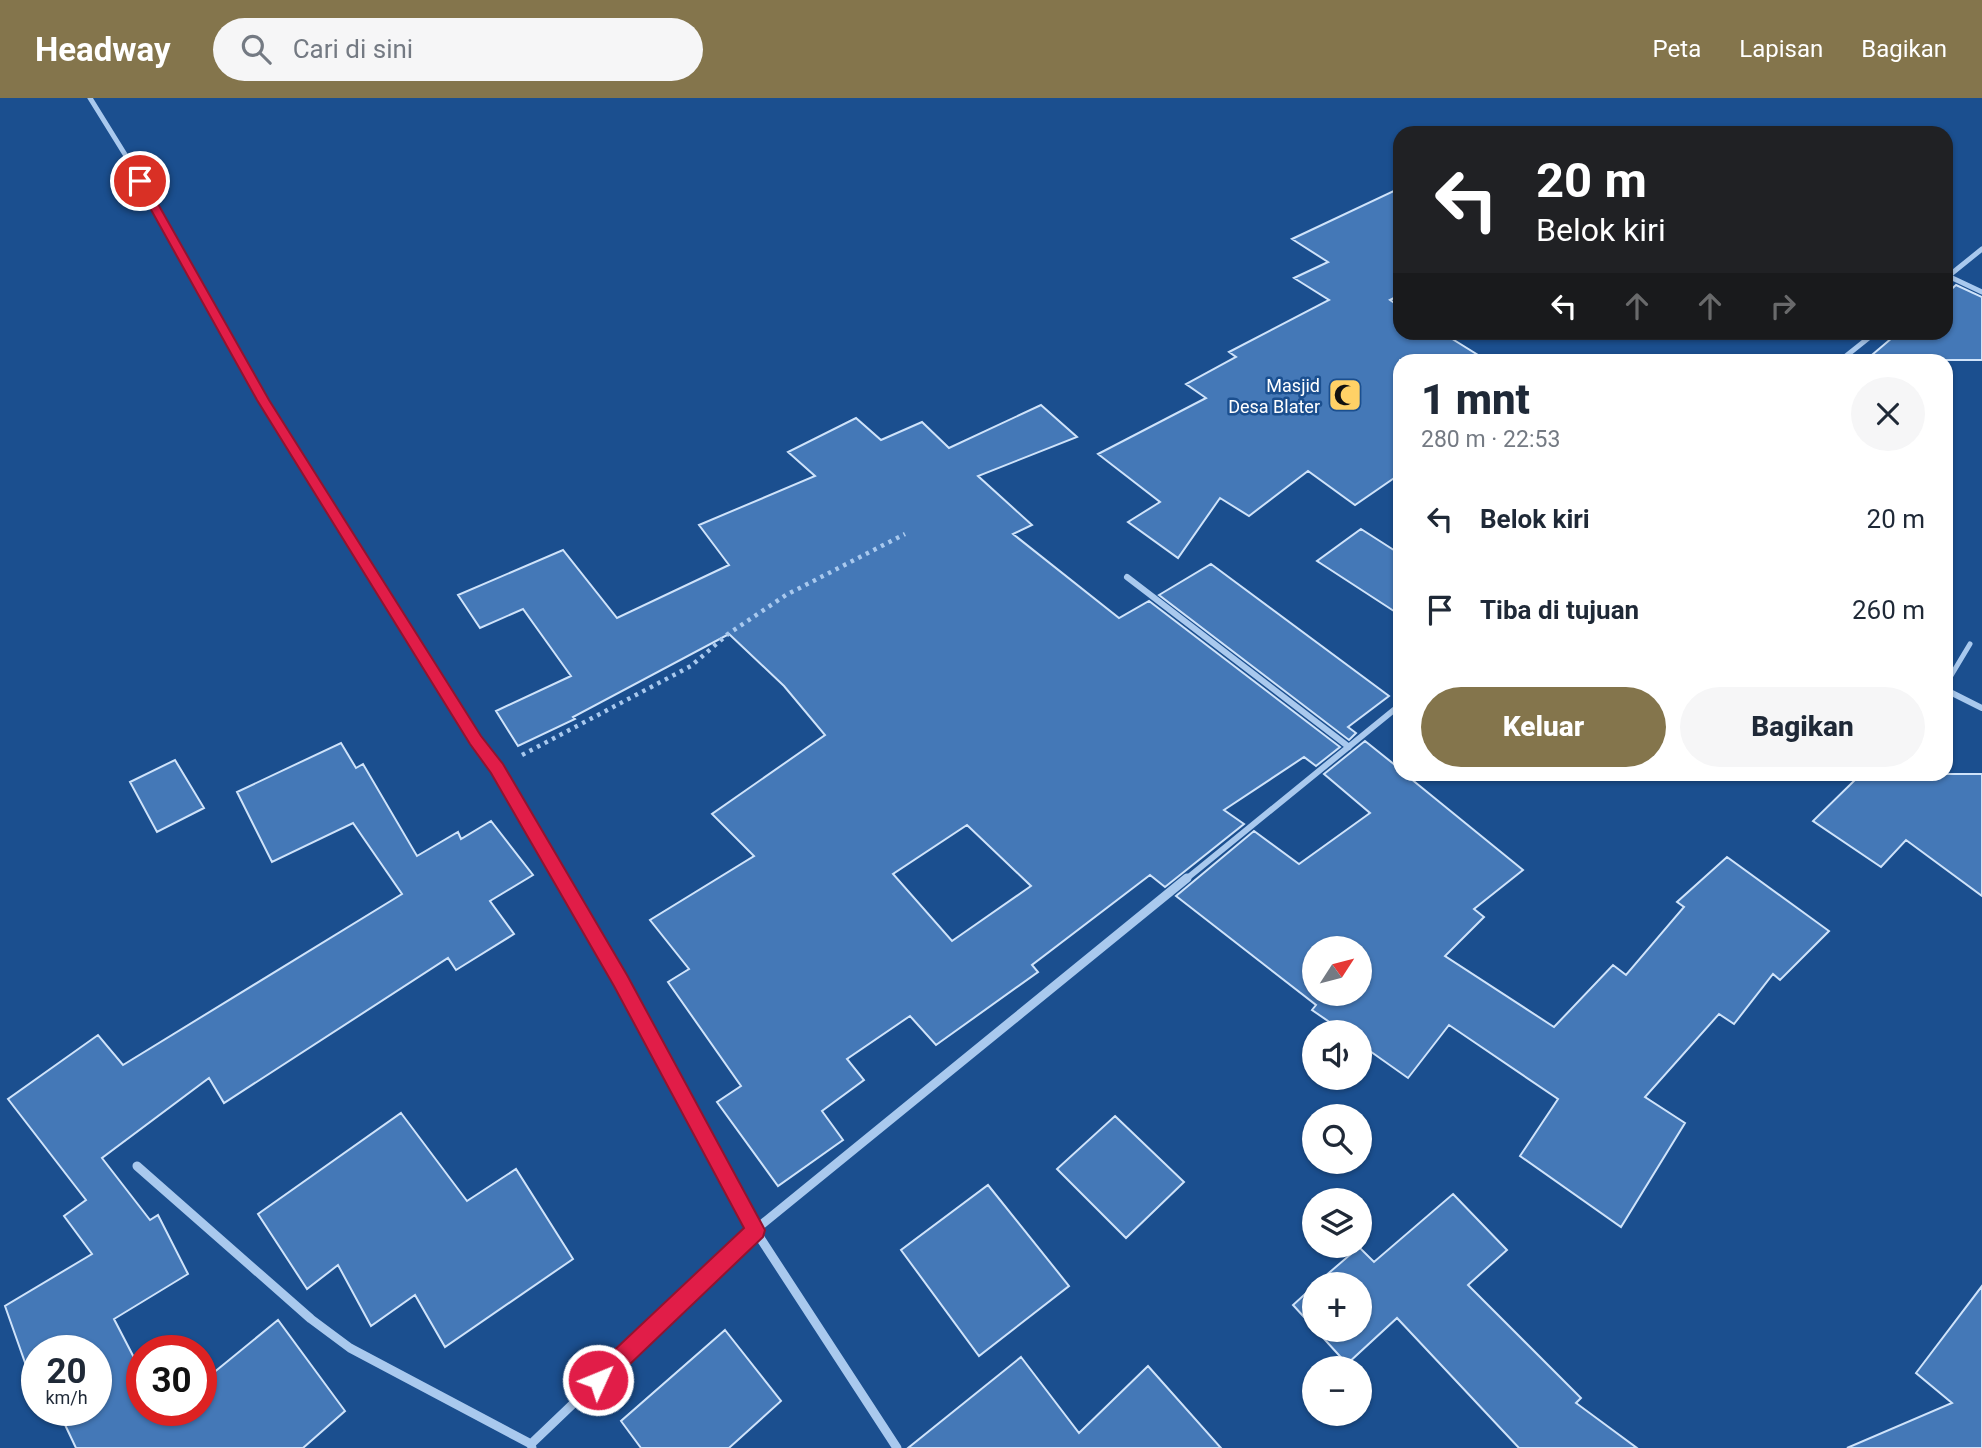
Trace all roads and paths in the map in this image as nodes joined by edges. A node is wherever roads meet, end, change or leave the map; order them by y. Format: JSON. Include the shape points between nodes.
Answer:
{"nodes":[{"id":1,"x":90,"y":98,"type":"edge"},
{"id":2,"x":1982,"y":249,"type":"edge"},
{"id":3,"x":1953,"y":272,"type":"edge"},
{"id":4,"x":1953,"y":280,"type":"edge"},
{"id":5,"x":1982,"y":292,"type":"edge"},
{"id":6,"x":1866,"y":340,"type":"edge"},
{"id":7,"x":1848,"y":354,"type":"edge"},
{"id":8,"x":905,"y":534,"type":"dead end"},
{"id":9,"x":1127,"y":577,"type":"dead end"},
{"id":10,"x":1970,"y":644,"type":"dead end"},
{"id":11,"x":1953,"y":672,"type":"edge"},
{"id":12,"x":1953,"y":694,"type":"edge"},
{"id":13,"x":1982,"y":708,"type":"edge"},
{"id":14,"x":1393,"y":711,"type":"edge"},
{"id":15,"x":1349,"y":747,"type":"junction"},
{"id":16,"x":497,"y":768,"type":"junction"},
{"id":17,"x":137,"y":1166,"type":"dead end"},
{"id":18,"x":755,"y":1230,"type":"junction"},
{"id":19,"x":532,"y":1446,"type":"edge"},
{"id":20,"x":897,"y":1448,"type":"edge"}],
"edges":[{"from":1,"to":16,"type":"street","via":[[263,400],[475,740]]},
{"from":2,"to":3,"type":"street"},
{"from":4,"to":5,"type":"street"},
{"from":6,"to":7,"type":"street"},
{"from":8,"to":16,"type":"path","via":[[786,595],[691,666]]},
{"from":9,"to":15,"type":"street"},
{"from":10,"to":11,"type":"lane"},
{"from":12,"to":13,"type":"street"},
{"from":14,"to":15,"type":"street"},
{"from":15,"to":18,"type":"street"},
{"from":16,"to":18,"type":"street","via":[[620,981]]},
{"from":17,"to":19,"type":"street","via":[[351,1349]]},
{"from":18,"to":19,"type":"street"},
{"from":18,"to":20,"type":"street"}]}
